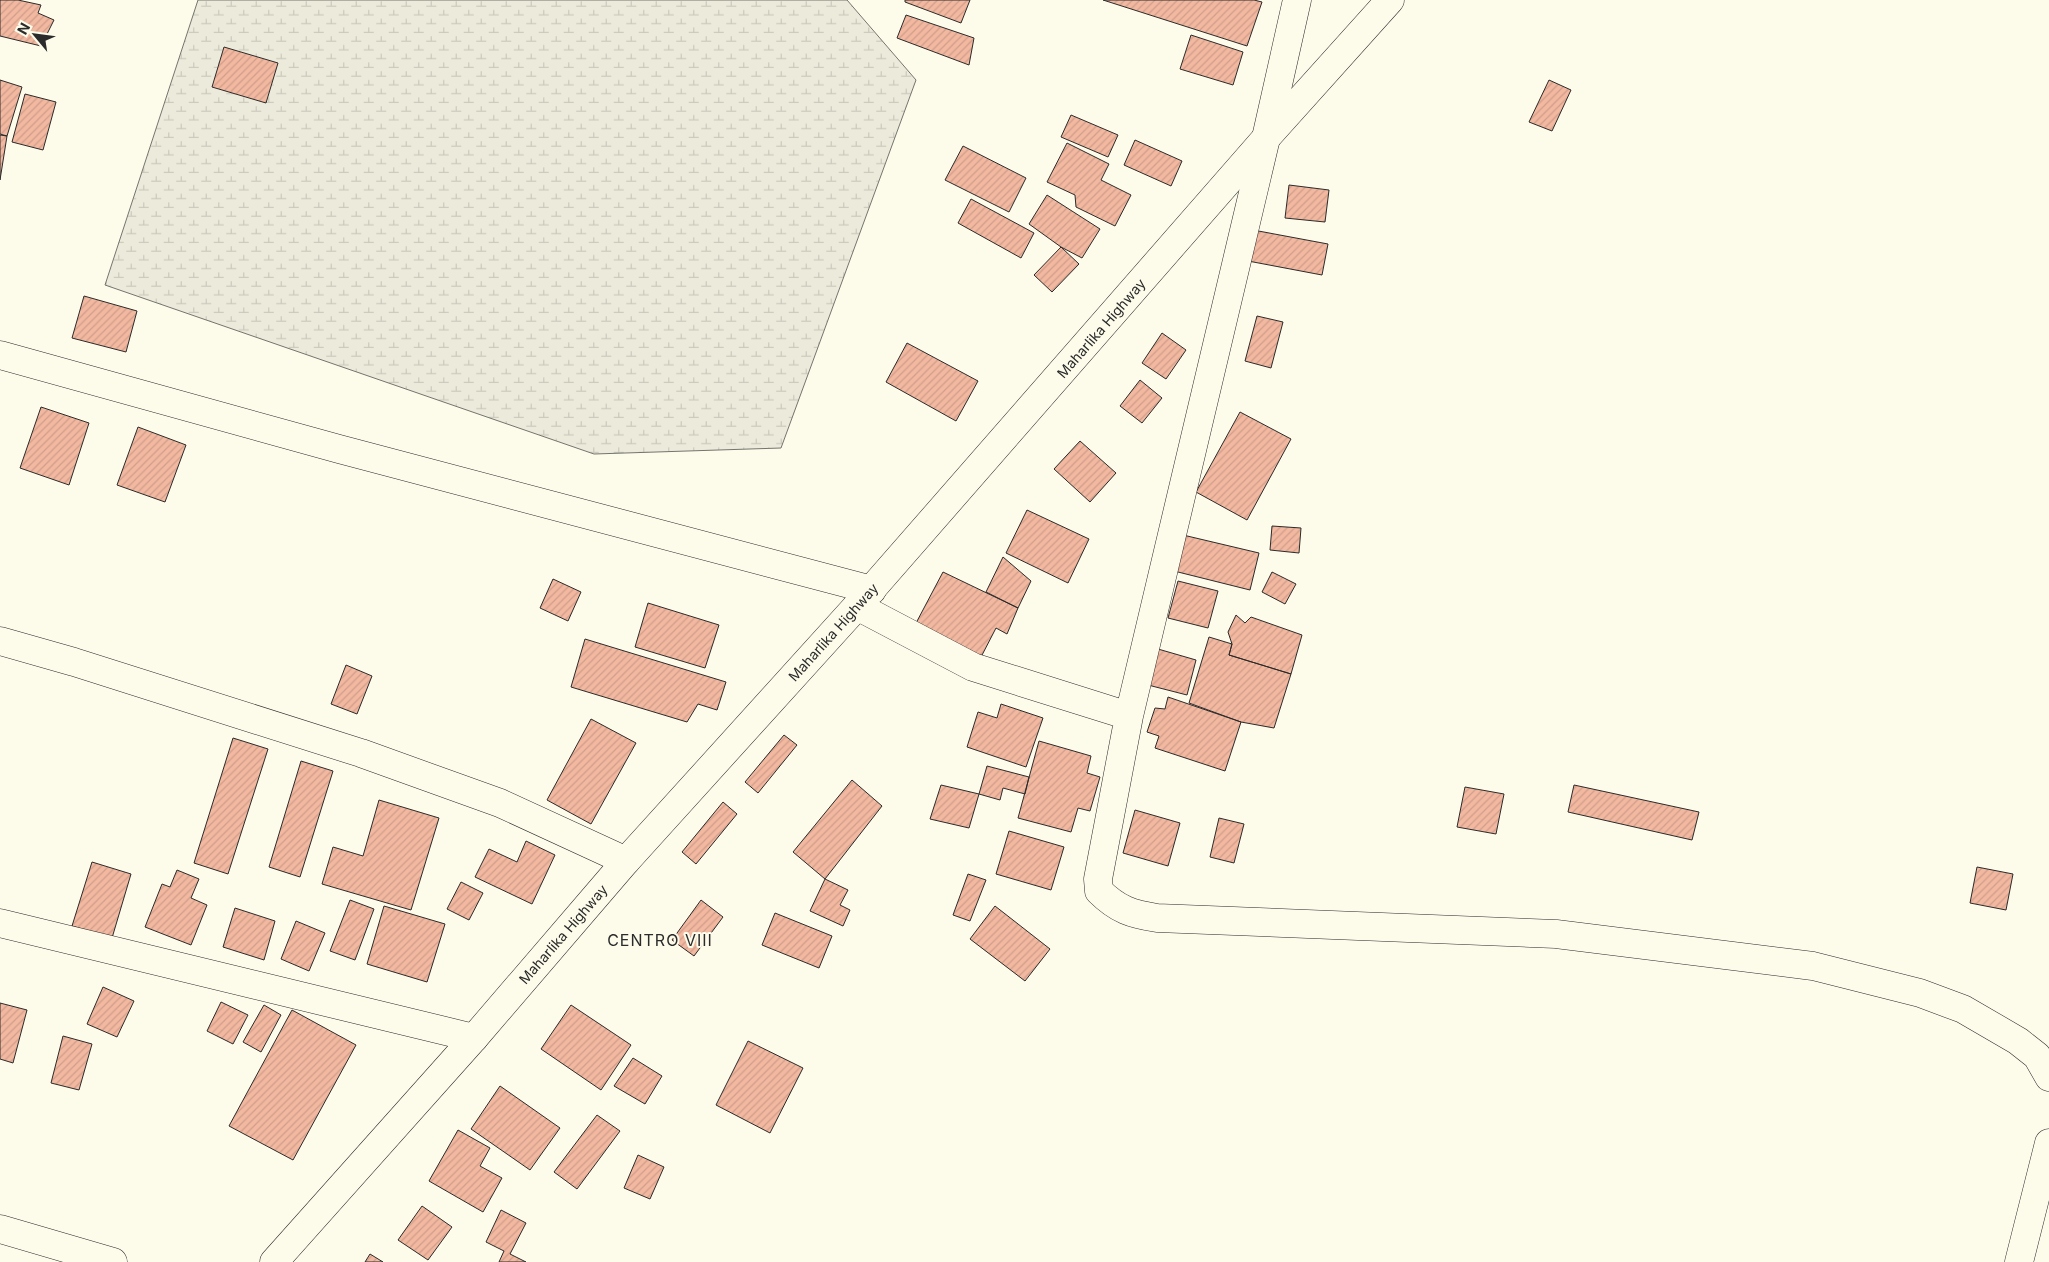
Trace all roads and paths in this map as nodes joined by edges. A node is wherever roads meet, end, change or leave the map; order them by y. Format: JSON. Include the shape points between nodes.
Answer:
{"nodes":[{"id":1,"x":1297,"y":0,"type":"edge"},
{"id":2,"x":1390,"y":0,"type":"edge"},
{"id":3,"x":1266,"y":138,"type":"junction"},
{"id":4,"x":0,"y":355,"type":"edge"},
{"id":5,"x":865,"y":598,"type":"junction"},
{"id":6,"x":0,"y":641,"type":"edge"},
{"id":7,"x":1128,"y":716,"type":"junction"},
{"id":8,"x":626,"y":861,"type":"junction"},
{"id":9,"x":0,"y":922,"type":"edge"},
{"id":10,"x":474,"y":1038,"type":"junction"},
{"id":11,"x":2049,"y":1077,"type":"edge"},
{"id":12,"x":2049,"y":1143,"type":"edge"},
{"id":13,"x":0,"y":1230,"type":"edge"},
{"id":14,"x":113,"y":1262,"type":"edge"},
{"id":15,"x":274,"y":1262,"type":"edge"},
{"id":16,"x":2020,"y":1262,"type":"edge"}],
"edges":[{"from":1,"to":3,"type":"main road"},
{"from":2,"to":3,"type":"main road","name":"Maharlika Highway"},
{"from":3,"to":5,"type":"main road","name":"Maharlika Highway"},
{"from":3,"to":7,"type":"main road"},
{"from":4,"to":5,"type":"main road"},
{"from":5,"to":7,"type":"main road","via":[[973,667]]},
{"from":5,"to":8,"type":"main road","name":"Maharlika Highway"},
{"from":6,"to":8,"type":"main road","via":[[84,664],[361,753],[500,803]]},
{"from":7,"to":11,"type":"main road","via":[[1098,880],[1099,891],[1130,913],[1158,918],[1556,934],[1813,966],[1920,993],[1963,1009],[2018,1041],[2036,1056]]},
{"from":8,"to":10,"type":"main road","name":"Maharlika Highway"},
{"from":9,"to":10,"type":"main road"},
{"from":10,"to":15,"type":"main road","name":"Maharlika Highway"},
{"from":12,"to":16,"type":"main road"},
{"from":13,"to":14,"type":"main road"}]}
